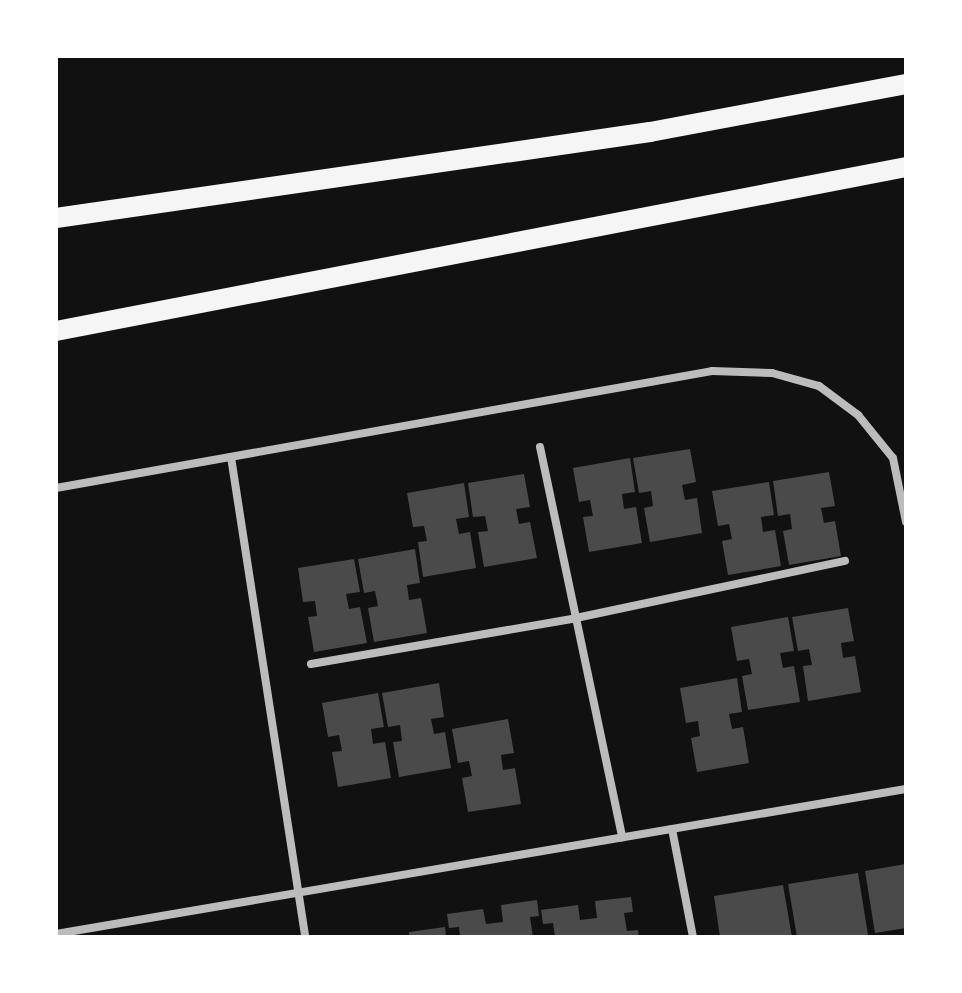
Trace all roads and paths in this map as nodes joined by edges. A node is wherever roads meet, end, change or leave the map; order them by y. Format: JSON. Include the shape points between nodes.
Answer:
{"nodes":[{"id":1,"x":906,"y":84,"type":"edge"},
{"id":2,"x":906,"y":167,"type":"edge"},
{"id":3,"x":56,"y":218,"type":"edge"},
{"id":4,"x":56,"y":331,"type":"edge"},
{"id":5,"x":540,"y":447,"type":"dead end"},
{"id":6,"x":231,"y":457,"type":"junction"},
{"id":7,"x":56,"y":488,"type":"edge"},
{"id":8,"x":906,"y":522,"type":"edge"},
{"id":9,"x":845,"y":561,"type":"dead end"},
{"id":10,"x":576,"y":618,"type":"junction"},
{"id":11,"x":311,"y":664,"type":"dead end"},
{"id":12,"x":906,"y":789,"type":"edge"},
{"id":13,"x":672,"y":829,"type":"junction"},
{"id":14,"x":622,"y":837,"type":"junction"},
{"id":15,"x":298,"y":893,"type":"junction"},
{"id":16,"x":56,"y":934,"type":"edge"},
{"id":17,"x":305,"y":937,"type":"edge"},
{"id":18,"x":693,"y":937,"type":"edge"}],
"edges":[{"from":1,"to":3,"type":"highway","via":[[650,132]]},
{"from":2,"to":4,"type":"highway"},
{"from":5,"to":10,"type":"street"},
{"from":6,"to":7,"type":"street"},
{"from":6,"to":8,"type":"street","via":[[712,371],[772,373],[819,386],[858,415],[893,458]]},
{"from":6,"to":15,"type":"street"},
{"from":9,"to":10,"type":"street"},
{"from":10,"to":11,"type":"street"},
{"from":10,"to":14,"type":"street"},
{"from":12,"to":13,"type":"street"},
{"from":13,"to":14,"type":"street"},
{"from":13,"to":18,"type":"street"},
{"from":14,"to":15,"type":"street"},
{"from":15,"to":16,"type":"street"},
{"from":15,"to":17,"type":"street"}]}
